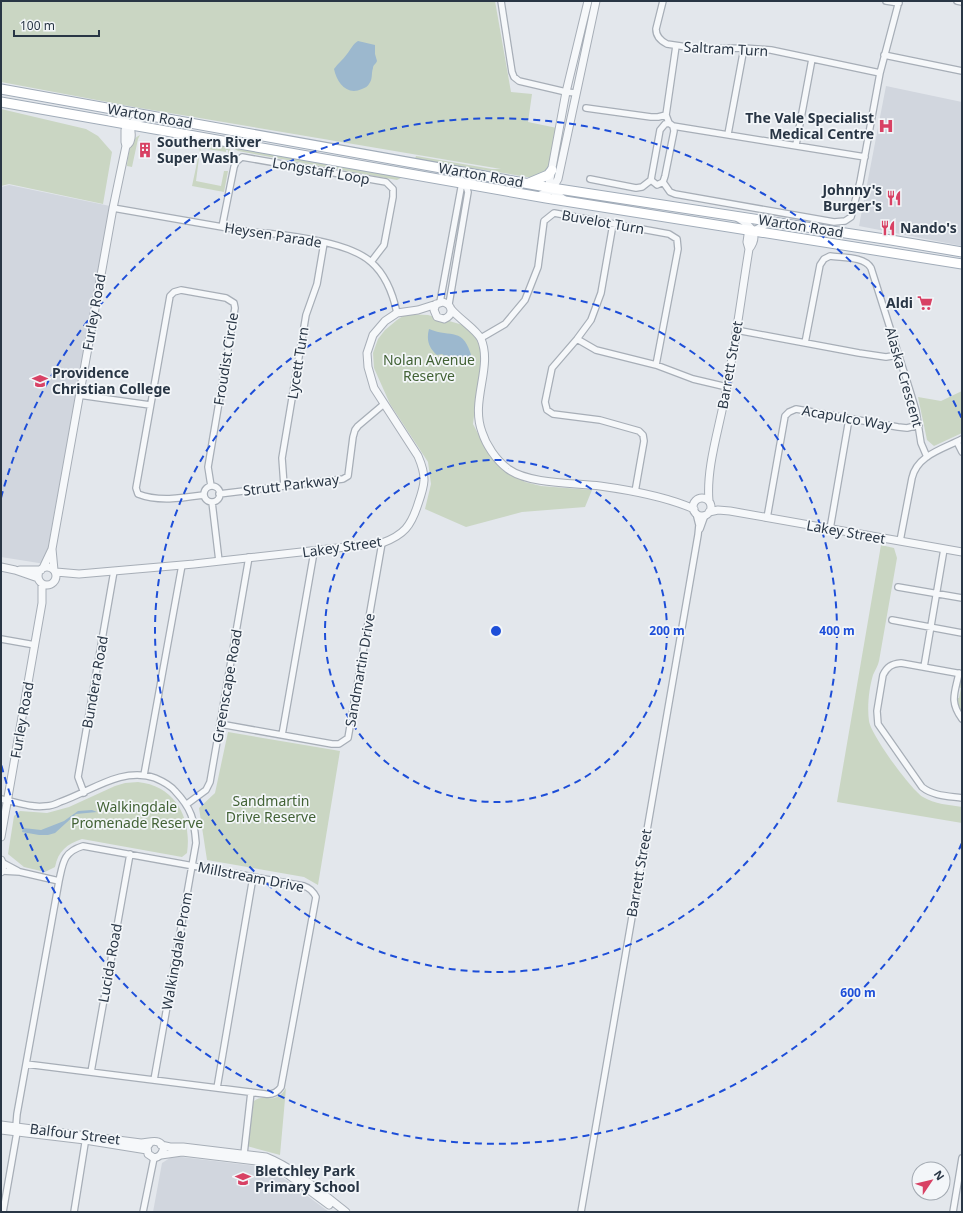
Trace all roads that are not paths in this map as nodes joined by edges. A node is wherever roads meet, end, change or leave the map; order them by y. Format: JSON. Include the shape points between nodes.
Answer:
{"nodes":[{"id":1,"x":501,"y":1,"type":"edge"},
{"id":2,"x":588,"y":1,"type":"edge"},
{"id":3,"x":596,"y":1,"type":"edge"},
{"id":4,"x":663,"y":1,"type":"edge"},
{"id":5,"x":886,"y":1,"type":"edge"},
{"id":6,"x":957,"y":1,"type":"edge"},
{"id":7,"x":899,"y":2,"type":"edge"},
{"id":8,"x":962,"y":2,"type":"edge"},
{"id":9,"x":676,"y":46,"type":"junction"},
{"id":10,"x":744,"y":48,"type":"junction"},
{"id":11,"x":884,"y":56,"type":"junction"},
{"id":12,"x":812,"y":59,"type":"junction"},
{"id":13,"x":962,"y":71,"type":"edge"},
{"id":14,"x":880,"y":73,"type":"junction"},
{"id":15,"x":1,"y":89,"type":"edge"},
{"id":16,"x":566,"y":92,"type":"junction"},
{"id":17,"x":576,"y":93,"type":"junction"},
{"id":18,"x":1,"y":101,"type":"edge"},
{"id":19,"x":106,"y":108,"type":"junction"},
{"id":20,"x":586,"y":108,"type":"dead end"},
{"id":21,"x":666,"y":115,"type":"junction"},
{"id":22,"x":148,"y":116,"type":"junction"},
{"id":23,"x":671,"y":124,"type":"junction"},
{"id":24,"x":130,"y":125,"type":"junction"},
{"id":25,"x":728,"y":134,"type":"junction"},
{"id":26,"x":796,"y":145,"type":"junction"},
{"id":27,"x":865,"y":157,"type":"junction"},
{"id":28,"x":443,"y":168,"type":"junction"},
{"id":29,"x":552,"y":170,"type":"junction"},
{"id":30,"x":485,"y":176,"type":"junction"},
{"id":31,"x":590,"y":179,"type":"dead end"},
{"id":32,"x":651,"y":180,"type":"junction"},
{"id":33,"x":663,"y":182,"type":"junction"},
{"id":34,"x":529,"y":183,"type":"junction"},
{"id":35,"x":465,"y":184,"type":"junction"},
{"id":36,"x":552,"y":188,"type":"junction"},
{"id":37,"x":538,"y":196,"type":"junction"},
{"id":38,"x":566,"y":201,"type":"junction"},
{"id":39,"x":113,"y":208,"type":"junction"},
{"id":40,"x":733,"y":216,"type":"junction"},
{"id":41,"x":769,"y":222,"type":"junction"},
{"id":42,"x":613,"y":224,"type":"junction"},
{"id":43,"x":222,"y":227,"type":"junction"},
{"id":44,"x":753,"y":231,"type":"junction"},
{"id":45,"x":324,"y":243,"type":"junction"},
{"id":46,"x":962,"y":252,"type":"edge"},
{"id":47,"x":371,"y":262,"type":"junction"},
{"id":48,"x":962,"y":264,"type":"edge"},
{"id":49,"x":438,"y":303,"type":"junction"},
{"id":50,"x":450,"y":307,"type":"junction"},
{"id":51,"x":418,"y":310,"type":"junction"},
{"id":52,"x":397,"y":313,"type":"junction"},
{"id":53,"x":435,"y":316,"type":"junction"},
{"id":54,"x":446,"y":319,"type":"junction"},
{"id":55,"x":461,"y":320,"type":"junction"},
{"id":56,"x":736,"y":330,"type":"junction"},
{"id":57,"x":481,"y":338,"type":"junction"},
{"id":58,"x":577,"y":339,"type":"junction"},
{"id":59,"x":805,"y":343,"type":"junction"},
{"id":60,"x":898,"y":355,"type":"junction"},
{"id":61,"x":656,"y":365,"type":"junction"},
{"id":62,"x":727,"y":387,"type":"junction"},
{"id":63,"x":80,"y":393,"type":"junction"},
{"id":64,"x":384,"y":404,"type":"junction"},
{"id":65,"x":150,"y":405,"type":"junction"},
{"id":66,"x":849,"y":419,"type":"junction"},
{"id":67,"x":919,"y":425,"type":"junction"},
{"id":68,"x":959,"y":441,"type":"edge"},
{"id":69,"x":962,"y":452,"type":"edge"},
{"id":70,"x":927,"y":456,"type":"junction"},
{"id":71,"x":708,"y":480,"type":"junction"},
{"id":72,"x":211,"y":486,"type":"junction"},
{"id":73,"x":284,"y":486,"type":"junction"},
{"id":74,"x":635,"y":492,"type":"junction"},
{"id":75,"x":219,"y":494,"type":"junction"},
{"id":76,"x":204,"y":495,"type":"junction"},
{"id":77,"x":698,"y":499,"type":"junction"},
{"id":78,"x":709,"y":501,"type":"junction"},
{"id":79,"x":212,"y":502,"type":"junction"},
{"id":80,"x":681,"y":503,"type":"junction"},
{"id":81,"x":695,"y":511,"type":"junction"},
{"id":82,"x":730,"y":511,"type":"junction"},
{"id":83,"x":707,"y":514,"type":"junction"},
{"id":84,"x":767,"y":518,"type":"junction"},
{"id":85,"x":830,"y":529,"type":"junction"},
{"id":86,"x":698,"y":535,"type":"junction"},
{"id":87,"x":900,"y":541,"type":"junction"},
{"id":88,"x":382,"y":543,"type":"junction"},
{"id":89,"x":52,"y":549,"type":"junction"},
{"id":90,"x":944,"y":549,"type":"junction"},
{"id":91,"x":314,"y":552,"type":"junction"},
{"id":92,"x":962,"y":552,"type":"edge"},
{"id":93,"x":248,"y":557,"type":"junction"},
{"id":94,"x":219,"y":561,"type":"junction"},
{"id":95,"x":182,"y":565,"type":"junction"},
{"id":96,"x":1,"y":567,"type":"edge"},
{"id":97,"x":42,"y":569,"type":"junction"},
{"id":98,"x":15,"y":570,"type":"junction"},
{"id":99,"x":114,"y":571,"type":"junction"},
{"id":100,"x":54,"y":577,"type":"junction"},
{"id":101,"x":40,"y":581,"type":"junction"},
{"id":102,"x":898,"y":587,"type":"dead end"},
{"id":103,"x":936,"y":593,"type":"junction"},
{"id":104,"x":962,"y":598,"type":"edge"},
{"id":105,"x":42,"y":603,"type":"junction"},
{"id":106,"x":892,"y":620,"type":"dead end"},
{"id":107,"x":930,"y":627,"type":"junction"},
{"id":108,"x":962,"y":633,"type":"edge"},
{"id":109,"x":1,"y":639,"type":"edge"},
{"id":110,"x":35,"y":645,"type":"junction"},
{"id":111,"x":924,"y":667,"type":"junction"},
{"id":112,"x":960,"y":673,"type":"edge"},
{"id":113,"x":962,"y":719,"type":"edge"},
{"id":114,"x":220,"y":724,"type":"junction"},
{"id":115,"x":282,"y":735,"type":"junction"},
{"id":116,"x":144,"y":775,"type":"junction"},
{"id":117,"x":84,"y":792,"type":"junction"},
{"id":118,"x":962,"y":798,"type":"edge"},
{"id":119,"x":5,"y":800,"type":"edge"},
{"id":120,"x":187,"y":804,"type":"junction"},
{"id":121,"x":1,"y":837,"type":"edge"},
{"id":122,"x":130,"y":854,"type":"junction"},
{"id":123,"x":2,"y":862,"type":"edge"},
{"id":124,"x":192,"y":865,"type":"junction"},
{"id":125,"x":1,"y":872,"type":"edge"},
{"id":126,"x":20,"y":872,"type":"junction"},
{"id":127,"x":254,"y":877,"type":"junction"},
{"id":128,"x":59,"y":881,"type":"junction"},
{"id":129,"x":26,"y":1064,"type":"junction"},
{"id":130,"x":91,"y":1072,"type":"junction"},
{"id":131,"x":154,"y":1080,"type":"junction"},
{"id":132,"x":217,"y":1088,"type":"junction"},
{"id":133,"x":251,"y":1092,"type":"junction"},
{"id":134,"x":1,"y":1125,"type":"edge"},
{"id":135,"x":16,"y":1129,"type":"junction"},
{"id":136,"x":1,"y":1130,"type":"edge"},
{"id":137,"x":86,"y":1137,"type":"junction"},
{"id":138,"x":161,"y":1144,"type":"junction"},
{"id":139,"x":148,"y":1146,"type":"junction"},
{"id":140,"x":244,"y":1154,"type":"junction"},
{"id":141,"x":161,"y":1155,"type":"junction"},
{"id":142,"x":154,"y":1158,"type":"junction"},
{"id":143,"x":962,"y":1158,"type":"edge"},
{"id":144,"x":4,"y":1212,"type":"edge"},
{"id":145,"x":74,"y":1212,"type":"edge"},
{"id":146,"x":143,"y":1212,"type":"edge"},
{"id":147,"x":338,"y":1212,"type":"edge"},
{"id":148,"x":346,"y":1212,"type":"edge"},
{"id":149,"x":580,"y":1212,"type":"edge"},
{"id":150,"x":953,"y":1212,"type":"edge"}],
"edges":[{"from":1,"to":16,"type":"street","via":[[514,77],[519,81]]},
{"from":2,"to":16,"type":"street"},
{"from":3,"to":17,"type":"street"},
{"from":4,"to":9,"type":"street","name":"Saltram Turn","via":[[656,34],[662,42]]},
{"from":5,"to":7,"type":"street"},
{"from":6,"to":8,"type":"street"},
{"from":7,"to":11,"type":"street"},
{"from":9,"to":10,"type":"street","name":"Saltram Turn","via":[[701,49]]},
{"from":9,"to":21,"type":"street"},
{"from":10,"to":12,"type":"street","name":"Saltram Turn","via":[[771,50]]},
{"from":10,"to":25,"type":"street"},
{"from":11,"to":13,"type":"street"},
{"from":11,"to":14,"type":"street"},
{"from":12,"to":14,"type":"street","name":"Saltram Turn"},
{"from":12,"to":26,"type":"street"},
{"from":14,"to":27,"type":"street"},
{"from":15,"to":19,"type":"main road","name":"Warton Road"},
{"from":16,"to":17,"type":"street"},
{"from":16,"to":29,"type":"street"},
{"from":17,"to":36,"type":"street","via":[[558,179]]},
{"from":18,"to":24,"type":"main road","name":"Warton Road"},
{"from":19,"to":22,"type":"main road","name":"Warton Road"},
{"from":19,"to":24,"type":"street","via":[[123,117]]},
{"from":20,"to":21,"type":"street","via":[[650,118]]},
{"from":21,"to":23,"type":"street"},
{"from":22,"to":24,"type":"street"},
{"from":22,"to":28,"type":"main road","name":"Warton Road"},
{"from":23,"to":25,"type":"street"},
{"from":23,"to":32,"type":"street","via":[[664,124],[660,130]]},
{"from":23,"to":33,"type":"street","via":[[674,131]]},
{"from":24,"to":35,"type":"main road","name":"Warton Road"},
{"from":24,"to":39,"type":"street","name":"Furley Road","via":[[125,130],[126,146]]},
{"from":25,"to":26,"type":"street"},
{"from":26,"to":27,"type":"street"},
{"from":27,"to":33,"type":"street","via":[[851,217],[845,222],[674,194]]},
{"from":28,"to":30,"type":"main road","name":"Warton Road"},
{"from":28,"to":35,"type":"street","via":[[460,177]]},
{"from":29,"to":34,"type":"main road","via":[[548,175]]},
{"from":29,"to":36,"type":"street","via":[[549,184]]},
{"from":30,"to":34,"type":"main road","name":"Warton Road"},
{"from":30,"to":35,"type":"street","via":[[474,178]]},
{"from":31,"to":32,"type":"street","via":[[636,188]]},
{"from":32,"to":33,"type":"street","via":[[657,185]]},
{"from":34,"to":36,"type":"main road","name":"Warton Road"},
{"from":35,"to":37,"type":"main road","name":"Warton Road"},
{"from":35,"to":49,"type":"street","via":[[461,188]]},
{"from":35,"to":50,"type":"street","via":[[468,192]]},
{"from":36,"to":37,"type":"street"},
{"from":36,"to":38,"type":"street"},
{"from":36,"to":40,"type":"main road","name":"Warton Road"},
{"from":37,"to":38,"type":"main road","name":"Warton Road"},
{"from":38,"to":44,"type":"main road","name":"Warton Road"},
{"from":39,"to":43,"type":"street","name":"Heysen Parade"},
{"from":39,"to":63,"type":"street","name":"Furley Road"},
{"from":40,"to":41,"type":"main road","name":"Warton Road"},
{"from":40,"to":44,"type":"street","via":[[744,221]]},
{"from":41,"to":44,"type":"street"},
{"from":41,"to":46,"type":"main road","name":"Warton Road"},
{"from":42,"to":57,"type":"street","name":"Buvelot Turn","via":[[554,213],[544,221],[538,267],[525,300],[506,324]]},
{"from":42,"to":58,"type":"street","via":[[601,293],[591,320]]},
{"from":42,"to":61,"type":"street","name":"Buvelot Turn","via":[[669,234],[677,239],[678,249]]},
{"from":43,"to":45,"type":"street","name":"Heysen Parade","via":[[274,233]]},
{"from":43,"to":47,"type":"street","name":"Longstaff Loop","via":[[234,167],[242,157],[386,182],[393,189],[391,210],[384,245]]},
{"from":44,"to":48,"type":"main road","name":"Warton Road"},
{"from":44,"to":56,"type":"street","name":"Barrett Street","via":[[748,235],[749,248]]},
{"from":45,"to":47,"type":"street","name":"Heysen Parade","via":[[356,252]]},
{"from":45,"to":73,"type":"street","name":"Lycett Turn","via":[[317,284],[306,315],[284,443]]},
{"from":47,"to":52,"type":"street","name":"Heysen Parade","via":[[390,288]]},
{"from":49,"to":50,"type":"street","via":[[445,302]]},
{"from":49,"to":51,"type":"street","name":"Lakey Street"},
{"from":49,"to":53,"type":"street","via":[[434,310]]},
{"from":50,"to":54,"type":"street","via":[[450,316]]},
{"from":50,"to":55,"type":"street"},
{"from":51,"to":52,"type":"street","name":"Lakey Street"},
{"from":51,"to":53,"type":"street","name":"Lakey Street"},
{"from":52,"to":64,"type":"street","name":"Lakey Street","via":[[385,321],[373,335],[367,353],[374,388]]},
{"from":53,"to":54,"type":"street","name":"Lakey Street"},
{"from":54,"to":55,"type":"street","name":"Lakey Street"},
{"from":55,"to":57,"type":"street"},
{"from":56,"to":59,"type":"street"},
{"from":56,"to":62,"type":"street","name":"Barrett Street"},
{"from":57,"to":74,"type":"street","name":"Lakey Street","via":[[485,355],[478,402],[479,426],[486,443],[508,469],[539,480]]},
{"from":58,"to":61,"type":"street","via":[[596,350]]},
{"from":58,"to":74,"type":"street","via":[[552,368],[545,406],[553,414],[600,420],[639,432],[644,441]]},
{"from":59,"to":60,"type":"street","via":[[884,357]]},
{"from":59,"to":60,"type":"street","name":"Alaska Crescent","via":[[820,264],[830,256],[862,260],[869,266]]},
{"from":60,"to":67,"type":"street","name":"Alaska Crescent"},
{"from":61,"to":62,"type":"street","via":[[693,379]]},
{"from":62,"to":71,"type":"street","name":"Barrett Street"},
{"from":63,"to":65,"type":"street"},
{"from":63,"to":89,"type":"street","name":"Furley Road"},
{"from":64,"to":73,"type":"street","name":"Strutt Parkway","via":[[355,430],[348,476],[338,480]]},
{"from":64,"to":88,"type":"street","name":"Lakey Street","via":[[418,456],[423,467],[425,483],[409,526],[396,537]]},
{"from":65,"to":72,"type":"street","name":"Froudist Circle","via":[[170,296],[181,290],[226,298],[234,303],[208,467]]},
{"from":65,"to":76,"type":"street","name":"Froudist Circle","via":[[136,484],[138,494],[159,498]]},
{"from":66,"to":67,"type":"street","name":"Acapulco Way","via":[[907,428]]},
{"from":66,"to":84,"type":"street","name":"Acapulco Way","via":[[796,409],[785,416]]},
{"from":66,"to":85,"type":"street"},
{"from":67,"to":70,"type":"street","name":"Alaska Crescent"},
{"from":68,"to":69,"type":"street"},
{"from":68,"to":70,"type":"street"},
{"from":70,"to":87,"type":"street","via":[[913,473]]},
{"from":71,"to":77,"type":"street","name":"Barrett Street"},
{"from":71,"to":78,"type":"street","name":"Barrett Street"},
{"from":72,"to":75,"type":"street","via":[[216,488]]},
{"from":72,"to":76,"type":"street","via":[[206,488]]},
{"from":73,"to":75,"type":"street","name":"Strutt Parkway"},
{"from":74,"to":80,"type":"street","name":"Lakey Street"},
{"from":75,"to":79,"type":"street"},
{"from":76,"to":79,"type":"street"},
{"from":77,"to":78,"type":"street","name":"Lakey Street"},
{"from":77,"to":80,"type":"street","name":"Lakey Street"},
{"from":77,"to":81,"type":"street","via":[[694,504]]},
{"from":78,"to":82,"type":"street","name":"Lakey Street"},
{"from":78,"to":83,"type":"street","via":[[711,507]]},
{"from":79,"to":94,"type":"street"},
{"from":80,"to":81,"type":"street","name":"Lakey Street"},
{"from":81,"to":83,"type":"street","name":"Lakey Street","via":[[700,515]]},
{"from":81,"to":86,"type":"street","name":"Barrett Street","via":[[699,525]]},
{"from":82,"to":83,"type":"street","name":"Lakey Street","via":[[718,510]]},
{"from":82,"to":84,"type":"street","name":"Lakey Street"},
{"from":83,"to":86,"type":"street","name":"Barrett Street"},
{"from":84,"to":85,"type":"street","name":"Lakey Street"},
{"from":85,"to":87,"type":"street","name":"Lakey Street"},
{"from":86,"to":149,"type":"street","name":"Barrett Street"},
{"from":87,"to":90,"type":"street","name":"Lakey Street"},
{"from":88,"to":91,"type":"street","name":"Lakey Street"},
{"from":88,"to":115,"type":"street","name":"Sandmartin Drive","via":[[348,738],[339,744]]},
{"from":89,"to":97,"type":"street","name":"Furley Road"},
{"from":89,"to":100,"type":"street","name":"Furley Road"},
{"from":90,"to":92,"type":"street","name":"Lakey Street"},
{"from":90,"to":103,"type":"street"},
{"from":91,"to":93,"type":"street","name":"Lakey Street"},
{"from":91,"to":115,"type":"street"},
{"from":93,"to":94,"type":"street","name":"Lakey Street"},
{"from":93,"to":114,"type":"street","name":"Greenscape Road"},
{"from":94,"to":95,"type":"street","name":"Lakey Street"},
{"from":95,"to":99,"type":"street","name":"Lakey Street"},
{"from":95,"to":116,"type":"street"},
{"from":96,"to":98,"type":"street","name":"Lakey Street"},
{"from":97,"to":98,"type":"street","name":"Lakey Street"},
{"from":97,"to":100,"type":"street","name":"Lakey Street","via":[[49,567]]},
{"from":97,"to":101,"type":"street","via":[[38,575]]},
{"from":98,"to":101,"type":"street","name":"Lakey Street"},
{"from":99,"to":100,"type":"street","name":"Lakey Street"},
{"from":99,"to":117,"type":"street","name":"Bundera Road","via":[[78,777]]},
{"from":100,"to":101,"type":"street","name":"Lakey Street"},
{"from":100,"to":105,"type":"street","name":"Furley Road"},
{"from":101,"to":105,"type":"street","name":"Furley Road"},
{"from":102,"to":103,"type":"street"},
{"from":103,"to":104,"type":"street"},
{"from":103,"to":107,"type":"street"},
{"from":105,"to":110,"type":"street","name":"Furley Road"},
{"from":106,"to":107,"type":"street"},
{"from":107,"to":108,"type":"street"},
{"from":107,"to":111,"type":"street"},
{"from":109,"to":110,"type":"street"},
{"from":110,"to":119,"type":"street","name":"Furley Road"},
{"from":111,"to":112,"type":"street"},
{"from":111,"to":118,"type":"street","via":[[901,663],[885,670],[877,711],[878,724],[926,791]]},
{"from":112,"to":113,"type":"street","via":[[954,705]]},
{"from":114,"to":115,"type":"street","name":"Sandmartin Drive"},
{"from":114,"to":120,"type":"street","name":"Greenscape Road","via":[[210,782],[206,790]]},
{"from":116,"to":117,"type":"street","name":"Walkingdale Prom","via":[[123,776]]},
{"from":116,"to":120,"type":"street","name":"Walkingdale Prom","via":[[168,785]]},
{"from":117,"to":119,"type":"street","name":"Walkingdale Prom","via":[[46,806],[27,806]]},
{"from":119,"to":121,"type":"street","name":"Furley Road"},
{"from":120,"to":124,"type":"street","name":"Walkingdale Prom","via":[[191,811],[196,843]]},
{"from":122,"to":124,"type":"street","name":"Millstream Drive"},
{"from":122,"to":128,"type":"street","name":"Millstream Drive","via":[[83,846],[76,848],[63,862]]},
{"from":122,"to":130,"type":"street","name":"Lucida Road"},
{"from":123,"to":125,"type":"street"},
{"from":123,"to":126,"type":"street"},
{"from":124,"to":127,"type":"street","name":"Millstream Drive"},
{"from":124,"to":131,"type":"street","name":"Walkingdale Prom"},
{"from":125,"to":126,"type":"street"},
{"from":126,"to":128,"type":"street"},
{"from":127,"to":132,"type":"street"},
{"from":127,"to":133,"type":"street","name":"Millstream Drive","via":[[304,886],[312,890],[316,897],[281,1087],[271,1095]]},
{"from":128,"to":129,"type":"street","name":"Millstream Drive"},
{"from":129,"to":130,"type":"street","name":"Millstream Drive"},
{"from":129,"to":135,"type":"street","name":"Millstream Drive"},
{"from":130,"to":131,"type":"street","name":"Millstream Drive"},
{"from":131,"to":132,"type":"street","name":"Millstream Drive"},
{"from":132,"to":133,"type":"street","name":"Millstream Drive"},
{"from":133,"to":140,"type":"street"},
{"from":134,"to":135,"type":"street","name":"Balfour Street"},
{"from":135,"to":136,"type":"street","name":"Balfour Street"},
{"from":135,"to":137,"type":"street","name":"Balfour Street"},
{"from":135,"to":144,"type":"street","name":"Millstream Drive"},
{"from":137,"to":139,"type":"street","name":"Balfour Street"},
{"from":137,"to":145,"type":"street"},
{"from":138,"to":139,"type":"street","name":"Balfour Street","via":[[157,1142]]},
{"from":138,"to":140,"type":"street","name":"Balfour Street"},
{"from":138,"to":141,"type":"street"},
{"from":139,"to":142,"type":"street","via":[[148,1154]]},
{"from":140,"to":148,"type":"street","name":"Balfour Street","via":[[266,1157],[278,1162]]},
{"from":141,"to":142,"type":"street"},
{"from":141,"to":147,"type":"street","via":[[182,1152],[265,1162],[279,1168]]},
{"from":142,"to":146,"type":"street"},
{"from":143,"to":150,"type":"street"}]}
